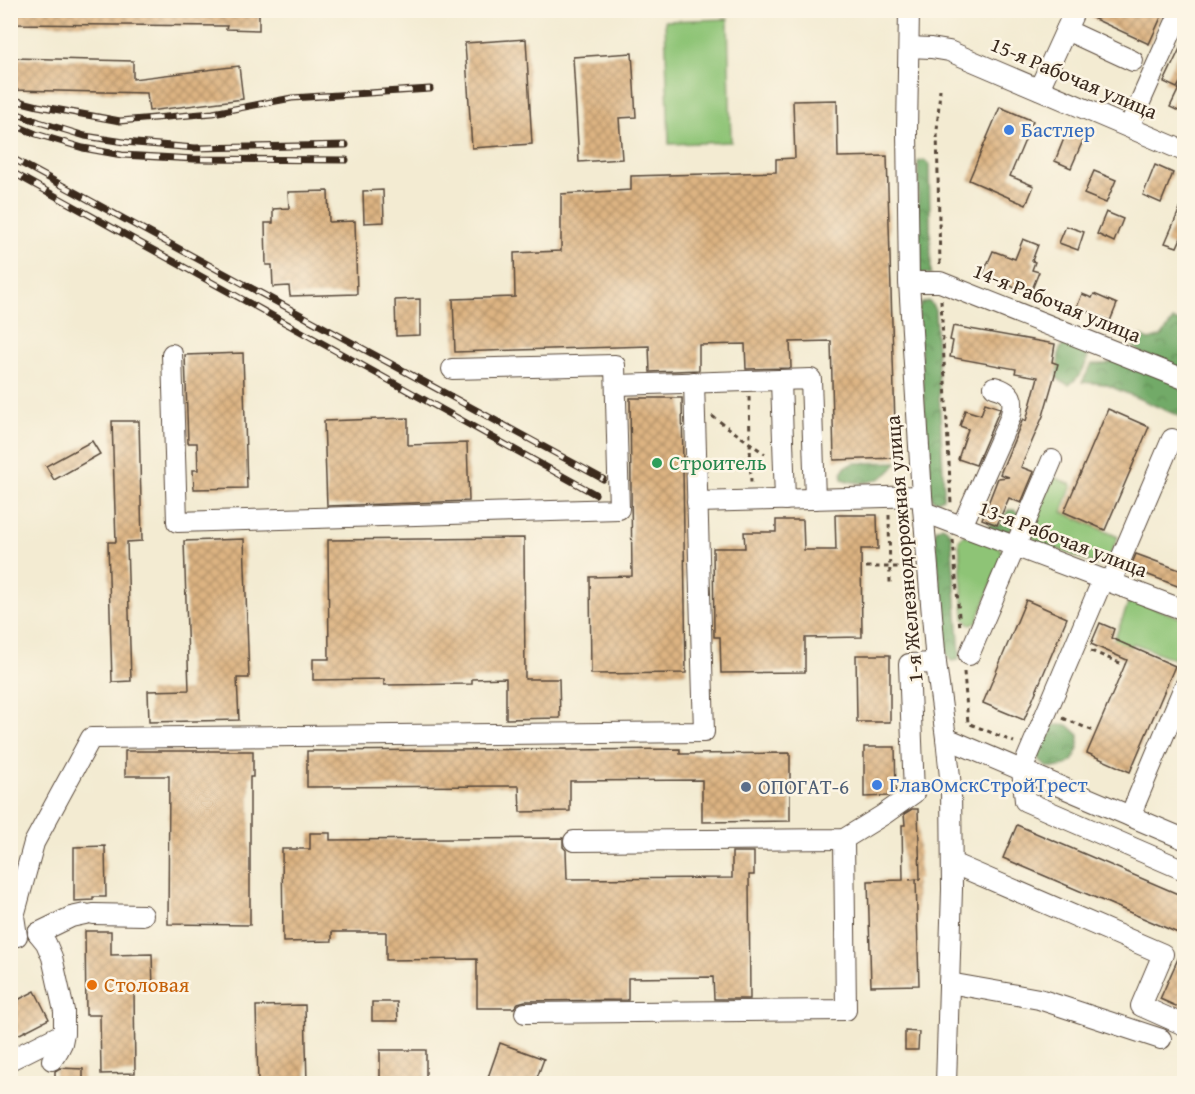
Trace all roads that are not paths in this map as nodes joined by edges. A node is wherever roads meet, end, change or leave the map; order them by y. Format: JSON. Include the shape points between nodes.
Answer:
{"nodes":[{"id":1,"x":909,"y":10,"type":"edge"},
{"id":2,"x":1075,"y":10,"type":"edge"},
{"id":3,"x":1181,"y":10,"type":"edge"},
{"id":4,"x":1066,"y":30,"type":"junction"},
{"id":5,"x":909,"y":47,"type":"junction"},
{"id":6,"x":1133,"y":61,"type":"dead end"},
{"id":7,"x":1039,"y":89,"type":"junction"},
{"id":8,"x":1129,"y":127,"type":"junction"},
{"id":9,"x":1185,"y":151,"type":"edge"},
{"id":10,"x":909,"y":282,"type":"junction"},
{"id":11,"x":172,"y":354,"type":"dead end"},
{"id":12,"x":452,"y":369,"type":"dead end"},
{"id":13,"x":1185,"y":379,"type":"edge"},
{"id":14,"x":781,"y":380,"type":"junction"},
{"id":15,"x":694,"y":382,"type":"junction"},
{"id":16,"x":616,"y":385,"type":"junction"},
{"id":17,"x":994,"y":387,"type":"dead end"},
{"id":18,"x":1172,"y":439,"type":"dead end"},
{"id":19,"x":1052,"y":460,"type":"dead end"},
{"id":20,"x":815,"y":499,"type":"junction"},
{"id":21,"x":785,"y":500,"type":"junction"},
{"id":22,"x":697,"y":502,"type":"junction"},
{"id":23,"x":923,"y":504,"type":"junction"},
{"id":24,"x":957,"y":524,"type":"junction"},
{"id":25,"x":1015,"y":546,"type":"junction"},
{"id":26,"x":1107,"y":581,"type":"junction"},
{"id":27,"x":1185,"y":610,"type":"edge"},
{"id":28,"x":966,"y":660,"type":"road end"},
{"id":29,"x":936,"y":663,"type":"junction"},
{"id":30,"x":1185,"y":687,"type":"edge"},
{"id":31,"x":946,"y":738,"type":"junction"},
{"id":32,"x":1022,"y":770,"type":"junction"},
{"id":33,"x":1130,"y":816,"type":"junction"},
{"id":34,"x":844,"y":839,"type":"junction"},
{"id":35,"x":1185,"y":839,"type":"edge"},
{"id":36,"x":574,"y":841,"type":"dead end"},
{"id":37,"x":952,"y":863,"type":"junction"},
{"id":38,"x":1185,"y":870,"type":"edge"},
{"id":39,"x":143,"y":915,"type":"dead end"},
{"id":40,"x":38,"y":933,"type":"junction"},
{"id":41,"x":14,"y":938,"type":"edge"},
{"id":42,"x":949,"y":983,"type":"junction"},
{"id":43,"x":525,"y":1013,"type":"dead end"},
{"id":44,"x":1185,"y":1025,"type":"edge"},
{"id":45,"x":64,"y":1033,"type":"junction"},
{"id":46,"x":1161,"y":1039,"type":"dead end"},
{"id":47,"x":10,"y":1060,"type":"edge"},
{"id":48,"x":52,"y":1060,"type":"dead end"},
{"id":49,"x":946,"y":1083,"type":"edge"}],
"edges":[{"from":1,"to":5,"type":"street","name":"1-я Железнодорожная улица"},
{"from":2,"to":4,"type":"street"},
{"from":3,"to":8,"type":"street"},
{"from":4,"to":6,"type":"street"},
{"from":4,"to":7,"type":"street"},
{"from":5,"to":7,"type":"street","name":"15-я Рабочая улица","via":[[949,51]]},
{"from":5,"to":10,"type":"street","name":"1-я Железнодорожная улица"},
{"from":7,"to":8,"type":"street","name":"15-я Рабочая улица"},
{"from":8,"to":9,"type":"street","name":"15-я Рабочая улица"},
{"from":10,"to":13,"type":"street","name":"14-я Рабочая улица","via":[[940,282]]},
{"from":10,"to":23,"type":"street","name":"1-я Железнодорожная улица"},
{"from":11,"to":16,"type":"street","via":[[177,522],[619,509]]},
{"from":12,"to":16,"type":"street","via":[[615,365]]},
{"from":14,"to":15,"type":"street"},
{"from":14,"to":20,"type":"street","via":[[811,379]]},
{"from":14,"to":21,"type":"street"},
{"from":15,"to":16,"type":"street"},
{"from":15,"to":22,"type":"street"},
{"from":17,"to":24,"type":"street","via":[[1011,396],[1011,418]]},
{"from":18,"to":26,"type":"street"},
{"from":19,"to":25,"type":"street"},
{"from":20,"to":21,"type":"street"},
{"from":20,"to":23,"type":"street","via":[[888,497]]},
{"from":21,"to":22,"type":"street"},
{"from":22,"to":41,"type":"street","via":[[704,732],[91,738],[34,843],[14,916]]},
{"from":23,"to":24,"type":"street","name":"13-я Рабочая улица"},
{"from":23,"to":29,"type":"street","name":"1-я Железнодорожная улица"},
{"from":24,"to":25,"type":"street","name":"13-я Рабочая улица"},
{"from":25,"to":26,"type":"street","name":"13-я Рабочая улица"},
{"from":25,"to":28,"type":"street"},
{"from":26,"to":27,"type":"street","name":"13-я Рабочая улица"},
{"from":26,"to":32,"type":"street","via":[[1075,644]]},
{"from":29,"to":31,"type":"street","name":"1-я Железнодорожная улица"},
{"from":29,"to":34,"type":"street","via":[[909,664],[915,793]]},
{"from":30,"to":33,"type":"street"},
{"from":31,"to":32,"type":"street"},
{"from":31,"to":37,"type":"street","name":"1-я Железнодорожная улица"},
{"from":32,"to":33,"type":"street"},
{"from":32,"to":38,"type":"street","via":[[1025,801]]},
{"from":33,"to":35,"type":"street"},
{"from":34,"to":36,"type":"street"},
{"from":34,"to":43,"type":"street","via":[[846,1010]]},
{"from":37,"to":42,"type":"street","name":"1-я Железнодорожная улица"},
{"from":37,"to":44,"type":"street","via":[[1163,954],[1140,1006]]},
{"from":39,"to":40,"type":"street","via":[[71,916]]},
{"from":40,"to":41,"type":"street","via":[[27,931]]},
{"from":40,"to":45,"type":"street","via":[[52,957]]},
{"from":42,"to":46,"type":"street","via":[[1039,999]]},
{"from":42,"to":49,"type":"street","name":"1-я Железнодорожная улица"},
{"from":45,"to":47,"type":"street"},
{"from":45,"to":48,"type":"street"}]}
